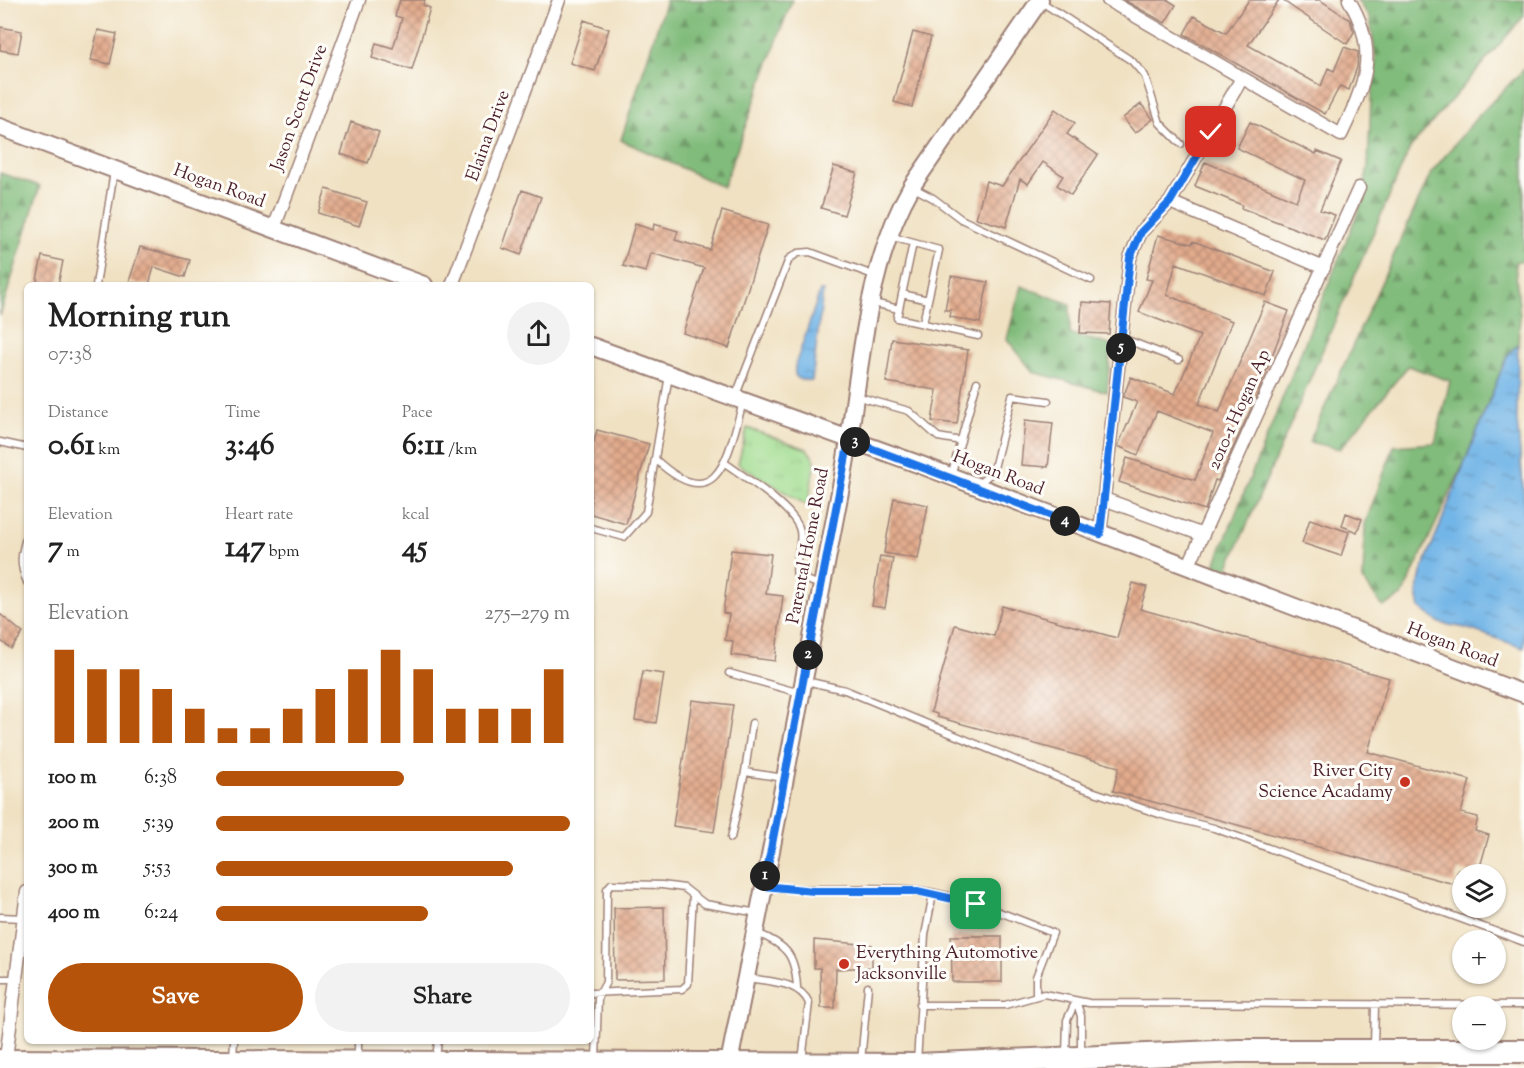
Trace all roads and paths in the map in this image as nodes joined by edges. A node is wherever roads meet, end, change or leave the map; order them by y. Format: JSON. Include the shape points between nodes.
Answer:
{"nodes":[{"id":1,"x":359,"y":0,"type":"edge"},
{"id":2,"x":559,"y":0,"type":"edge"},
{"id":3,"x":1039,"y":0,"type":"edge"},
{"id":4,"x":1108,"y":0,"type":"edge"},
{"id":5,"x":1349,"y":0,"type":"edge"},
{"id":6,"x":1242,"y":78,"type":"junction"},
{"id":7,"x":0,"y":127,"type":"edge"},
{"id":8,"x":1181,"y":144,"type":"dead end"},
{"id":9,"x":115,"y":170,"type":"junction"},
{"id":10,"x":912,"y":186,"type":"junction"},
{"id":11,"x":1359,"y":188,"type":"dead end"},
{"id":12,"x":1170,"y":202,"type":"junction"},
{"id":13,"x":274,"y":228,"type":"junction"},
{"id":14,"x":888,"y":236,"type":"junction"},
{"id":15,"x":913,"y":243,"type":"junction"},
{"id":16,"x":1324,"y":268,"type":"junction"},
{"id":17,"x":876,"y":276,"type":"junction"},
{"id":18,"x":1091,"y":280,"type":"dead end"},
{"id":19,"x":96,"y":282,"type":"edge"},
{"id":20,"x":416,"y":282,"type":"edge"},
{"id":21,"x":453,"y":282,"type":"edge"},
{"id":22,"x":902,"y":294,"type":"junction"},
{"id":23,"x":928,"y":300,"type":"junction"},
{"id":24,"x":871,"y":303,"type":"junction"},
{"id":25,"x":899,"y":309,"type":"junction"},
{"id":26,"x":923,"y":323,"type":"junction"},
{"id":27,"x":978,"y":336,"type":"dead end"},
{"id":28,"x":1122,"y":338,"type":"junction"},
{"id":29,"x":594,"y":347,"type":"edge"},
{"id":30,"x":1179,"y":360,"type":"dead end"},
{"id":31,"x":669,"y":375,"type":"junction"},
{"id":32,"x":977,"y":382,"type":"dead end"},
{"id":33,"x":856,"y":395,"type":"junction"},
{"id":34,"x":739,"y":400,"type":"junction"},
{"id":35,"x":1048,"y":400,"type":"dead end"},
{"id":36,"x":849,"y":440,"type":"junction"},
{"id":37,"x":961,"y":441,"type":"junction"},
{"id":38,"x":0,"y":442,"type":"edge"},
{"id":39,"x":24,"y":446,"type":"edge"},
{"id":40,"x":655,"y":459,"type":"junction"},
{"id":41,"x":724,"y":463,"type":"junction"},
{"id":42,"x":951,"y":477,"type":"junction"},
{"id":43,"x":975,"y":486,"type":"junction"},
{"id":44,"x":1104,"y":499,"type":"junction"},
{"id":45,"x":594,"y":529,"type":"edge"},
{"id":46,"x":1100,"y":534,"type":"junction"},
{"id":47,"x":1203,"y":535,"type":"junction"},
{"id":48,"x":24,"y":543,"type":"edge"},
{"id":49,"x":1188,"y":567,"type":"junction"},
{"id":50,"x":24,"y":576,"type":"edge"},
{"id":51,"x":821,"y":585,"type":"junction"},
{"id":52,"x":729,"y":674,"type":"dead end"},
{"id":53,"x":802,"y":687,"type":"junction"},
{"id":54,"x":1524,"y":694,"type":"edge"},
{"id":55,"x":752,"y":723,"type":"dead end"},
{"id":56,"x":745,"y":772,"type":"junction"},
{"id":57,"x":784,"y":778,"type":"junction"},
{"id":58,"x":731,"y":838,"type":"dead end"},
{"id":59,"x":764,"y":886,"type":"junction"},
{"id":60,"x":933,"y":894,"type":"junction"},
{"id":61,"x":693,"y":895,"type":"junction"},
{"id":62,"x":24,"y":912,"type":"edge"},
{"id":63,"x":758,"y":913,"type":"junction"},
{"id":64,"x":0,"y":917,"type":"edge"},
{"id":65,"x":23,"y":918,"type":"junction"},
{"id":66,"x":755,"y":932,"type":"junction"},
{"id":67,"x":1524,"y":942,"type":"edge"},
{"id":68,"x":746,"y":977,"type":"junction"},
{"id":69,"x":0,"y":979,"type":"edge"},
{"id":70,"x":15,"y":979,"type":"junction"},
{"id":71,"x":797,"y":987,"type":"junction"},
{"id":72,"x":868,"y":987,"type":"dead end"},
{"id":73,"x":594,"y":993,"type":"edge"},
{"id":74,"x":601,"y":993,"type":"junction"},
{"id":75,"x":1036,"y":994,"type":"junction"},
{"id":76,"x":1076,"y":1001,"type":"junction"},
{"id":77,"x":1376,"y":1004,"type":"junction"},
{"id":78,"x":919,"y":1005,"type":"junction"},
{"id":79,"x":1524,"y":1005,"type":"edge"},
{"id":80,"x":1374,"y":1050,"type":"junction"},
{"id":81,"x":233,"y":1051,"type":"edge"},
{"id":82,"x":1524,"y":1051,"type":"edge"},
{"id":83,"x":358,"y":1052,"type":"edge"},
{"id":84,"x":437,"y":1052,"type":"edge"},
{"id":85,"x":1074,"y":1058,"type":"junction"},
{"id":86,"x":3,"y":1064,"type":"edge"},
{"id":87,"x":596,"y":1064,"type":"junction"},
{"id":88,"x":104,"y":1065,"type":"edge"},
{"id":89,"x":801,"y":1065,"type":"junction"},
{"id":90,"x":860,"y":1065,"type":"junction"},
{"id":91,"x":917,"y":1065,"type":"junction"},
{"id":92,"x":729,"y":1066,"type":"edge"},
{"id":93,"x":993,"y":1068,"type":"edge"}],
"edges":[{"from":1,"to":13,"type":"street","name":"Jason Scott Drive"},
{"from":2,"to":21,"type":"street","name":"Elaina Drive"},
{"from":3,"to":8,"type":"lane","via":[[1132,61],[1145,76],[1160,123]]},
{"from":3,"to":10,"type":"main road","name":"Parental Home Road"},
{"from":4,"to":6,"type":"street"},
{"from":5,"to":6,"type":"street","via":[[1361,20],[1368,59],[1360,94],[1341,135]]},
{"from":6,"to":12,"type":"street"},
{"from":7,"to":9,"type":"main road","name":"Hogan Road"},
{"from":9,"to":13,"type":"main road","name":"Hogan Road"},
{"from":9,"to":19,"type":"lane"},
{"from":10,"to":14,"type":"main road","name":"Parental Home Road"},
{"from":10,"to":18,"type":"lane","via":[[961,219]]},
{"from":11,"to":16,"type":"street","name":"2010-1 Hogan Ap"},
{"from":12,"to":16,"type":"street"},
{"from":12,"to":28,"type":"street","via":[[1141,232],[1130,258]]},
{"from":13,"to":20,"type":"main road","name":"Hogan Road"},
{"from":14,"to":15,"type":"lane"},
{"from":14,"to":17,"type":"main road","name":"Parental Home Road"},
{"from":15,"to":22,"type":"lane"},
{"from":15,"to":23,"type":"lane","via":[[939,250]]},
{"from":16,"to":47,"type":"street","name":"2010-1 Hogan Ap"},
{"from":17,"to":24,"type":"main road","name":"Parental Home Road"},
{"from":17,"to":34,"type":"lane","via":[[810,252],[789,259]]},
{"from":22,"to":23,"type":"lane"},
{"from":22,"to":25,"type":"lane"},
{"from":23,"to":26,"type":"lane"},
{"from":24,"to":25,"type":"lane"},
{"from":24,"to":33,"type":"main road","name":"Parental Home Road"},
{"from":25,"to":26,"type":"lane","via":[[897,318]]},
{"from":26,"to":27,"type":"lane"},
{"from":28,"to":30,"type":"lane"},
{"from":28,"to":44,"type":"street"},
{"from":29,"to":31,"type":"main road","name":"Hogan Road"},
{"from":31,"to":34,"type":"main road","name":"Hogan Road"},
{"from":31,"to":40,"type":"lane"},
{"from":32,"to":37,"type":"lane"},
{"from":33,"to":36,"type":"main road","name":"Parental Home Road"},
{"from":33,"to":37,"type":"lane","via":[[909,411],[939,437]]},
{"from":34,"to":36,"type":"main road","name":"Hogan Road"},
{"from":34,"to":41,"type":"lane"},
{"from":35,"to":43,"type":"lane","via":[[1012,396],[993,472]]},
{"from":36,"to":42,"type":"main road","name":"Hogan Road"},
{"from":36,"to":51,"type":"main road","name":"Parental Home Road"},
{"from":37,"to":42,"type":"lane"},
{"from":38,"to":39,"type":"lane"},
{"from":40,"to":41,"type":"lane","via":[[672,475],[692,483],[712,480]]},
{"from":40,"to":45,"type":"lane","via":[[646,512],[624,537]]},
{"from":41,"to":51,"type":"lane","via":[[789,514],[800,528],[797,577]]},
{"from":42,"to":43,"type":"main road","name":"Hogan Road"},
{"from":43,"to":46,"type":"main road","name":"Hogan Road"},
{"from":44,"to":46,"type":"street"},
{"from":44,"to":47,"type":"street"},
{"from":46,"to":49,"type":"main road","name":"Hogan Road"},
{"from":47,"to":49,"type":"street","name":"2010-1 Hogan Ap"},
{"from":48,"to":50,"type":"lane","via":[[20,554]]},
{"from":49,"to":54,"type":"main road","name":"Hogan Road"},
{"from":51,"to":53,"type":"main road","name":"Parental Home Road"},
{"from":52,"to":53,"type":"lane"},
{"from":53,"to":57,"type":"main road","name":"Parental Home Road"},
{"from":53,"to":67,"type":"lane","via":[[845,690],[1083,788],[1214,828]]},
{"from":55,"to":56,"type":"lane"},
{"from":56,"to":57,"type":"lane"},
{"from":56,"to":58,"type":"lane"},
{"from":57,"to":59,"type":"main road","name":"Parental Home Road"},
{"from":59,"to":60,"type":"lane","via":[[805,891],[899,890]]},
{"from":59,"to":63,"type":"main road","name":"Parental Home Road"},
{"from":60,"to":75,"type":"lane","via":[[976,904],[1053,933],[1036,977]]},
{"from":60,"to":78,"type":"lane"},
{"from":61,"to":63,"type":"lane","via":[[705,904]]},
{"from":61,"to":74,"type":"lane","via":[[688,984],[682,989]]},
{"from":61,"to":74,"type":"lane","via":[[684,888],[662,885],[611,884],[606,982]]},
{"from":62,"to":65,"type":"street"},
{"from":63,"to":66,"type":"main road","name":"Parental Home Road"},
{"from":64,"to":65,"type":"lane"},
{"from":65,"to":70,"type":"street"},
{"from":66,"to":68,"type":"main road","name":"Parental Home Road"},
{"from":66,"to":71,"type":"lane","via":[[782,944],[793,962]]},
{"from":68,"to":71,"type":"lane"},
{"from":68,"to":92,"type":"main road","name":"Parental Home Road"},
{"from":69,"to":70,"type":"lane"},
{"from":70,"to":86,"type":"street"},
{"from":71,"to":89,"type":"lane","via":[[808,1003]]},
{"from":72,"to":90,"type":"lane"},
{"from":73,"to":74,"type":"lane"},
{"from":74,"to":87,"type":"lane"},
{"from":75,"to":76,"type":"lane"},
{"from":75,"to":78,"type":"lane","via":[[1005,1005]]},
{"from":76,"to":77,"type":"lane"},
{"from":76,"to":85,"type":"lane","via":[[1082,1022]]},
{"from":76,"to":85,"type":"lane","via":[[1067,1020]]},
{"from":77,"to":79,"type":"lane"},
{"from":77,"to":80,"type":"lane"},
{"from":78,"to":91,"type":"lane"},
{"from":80,"to":82,"type":"highway"},
{"from":80,"to":85,"type":"highway"},
{"from":81,"to":83,"type":"highway"},
{"from":81,"to":88,"type":"highway"},
{"from":83,"to":84,"type":"highway"},
{"from":84,"to":87,"type":"highway"},
{"from":85,"to":91,"type":"highway"},
{"from":86,"to":88,"type":"highway"},
{"from":87,"to":92,"type":"highway"},
{"from":89,"to":90,"type":"highway"},
{"from":89,"to":92,"type":"highway"},
{"from":90,"to":91,"type":"highway"},
{"from":91,"to":93,"type":"highway"}]}
